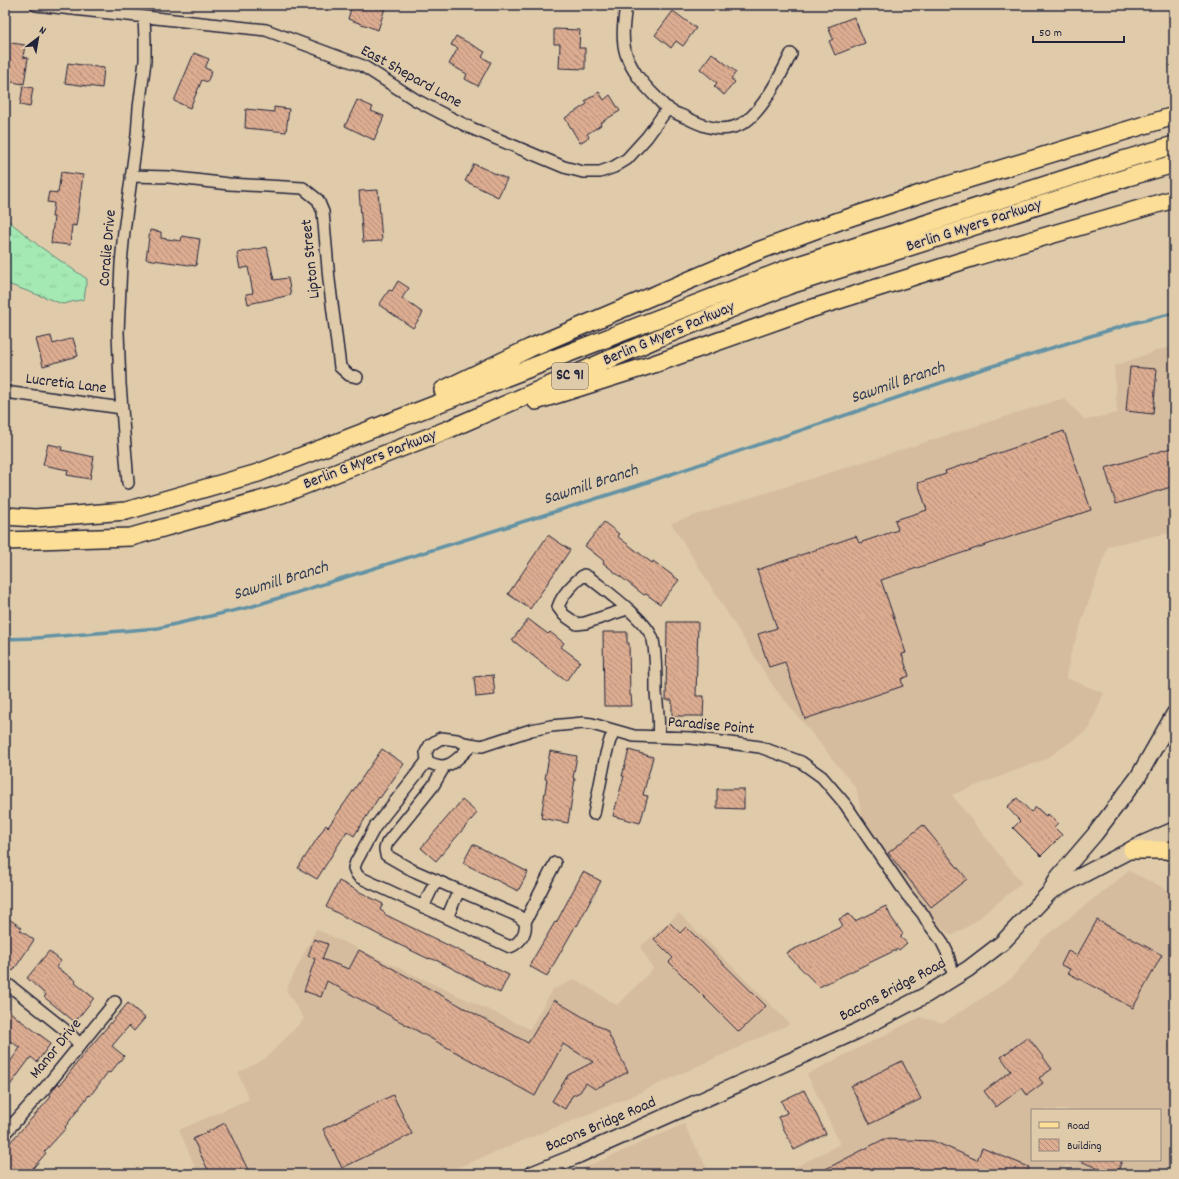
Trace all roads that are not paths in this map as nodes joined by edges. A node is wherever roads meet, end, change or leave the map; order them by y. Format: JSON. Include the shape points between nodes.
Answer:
{"nodes":[{"id":1,"x":36,"y":5,"type":"edge"},
{"id":2,"x":626,"y":5,"type":"edge"},
{"id":3,"x":144,"y":17,"type":"junction"},
{"id":4,"x":792,"y":54,"type":"dead end"},
{"id":5,"x":668,"y":108,"type":"junction"},
{"id":6,"x":1174,"y":116,"type":"edge"},
{"id":7,"x":1174,"y":145,"type":"edge"},
{"id":8,"x":1174,"y":164,"type":"edge"},
{"id":9,"x":131,"y":176,"type":"junction"},
{"id":10,"x":1174,"y":199,"type":"edge"},
{"id":11,"x":357,"y":377,"type":"dead end"},
{"id":12,"x":5,"y":392,"type":"edge"},
{"id":13,"x":122,"y":408,"type":"junction"},
{"id":14,"x":447,"y":430,"type":"junction"},
{"id":15,"x":341,"y":440,"type":"junction"},
{"id":16,"x":128,"y":483,"type":"dead end"},
{"id":17,"x":5,"y":516,"type":"edge"},
{"id":18,"x":5,"y":542,"type":"edge"},
{"id":19,"x":627,"y":609,"type":"junction"},
{"id":20,"x":1174,"y":714,"type":"edge"},
{"id":21,"x":615,"y":731,"type":"junction"},
{"id":22,"x":658,"y":738,"type":"junction"},
{"id":23,"x":472,"y":745,"type":"junction"},
{"id":24,"x":427,"y":761,"type":"junction"},
{"id":25,"x":444,"y":767,"type":"junction"},
{"id":26,"x":594,"y":814,"type":"dead end"},
{"id":27,"x":1174,"y":830,"type":"edge"},
{"id":28,"x":1132,"y":850,"type":"junction"},
{"id":29,"x":1174,"y":853,"type":"edge"},
{"id":30,"x":555,"y":863,"type":"dead end"},
{"id":31,"x":436,"y":880,"type":"junction"},
{"id":32,"x":459,"y":890,"type":"junction"},
{"id":33,"x":1050,"y":892,"type":"junction"},
{"id":34,"x":423,"y":907,"type":"junction"},
{"id":35,"x":447,"y":918,"type":"junction"},
{"id":36,"x":525,"y":922,"type":"junction"},
{"id":37,"x":954,"y":978,"type":"junction"},
{"id":38,"x":5,"y":982,"type":"edge"},
{"id":39,"x":115,"y":1002,"type":"dead end"},
{"id":40,"x":80,"y":1045,"type":"junction"},
{"id":41,"x":5,"y":1134,"type":"edge"},
{"id":42,"x":532,"y":1174,"type":"edge"}],
"edges":[{"from":1,"to":3,"type":"street","name":"East Shepard Lane"},
{"from":2,"to":5,"type":"street","via":[[623,40],[625,52],[636,75]]},
{"from":3,"to":5,"type":"street","name":"East Shepard Lane","via":[[266,30],[363,66],[441,114],[564,167],[583,172],[600,172],[627,159]]},
{"from":3,"to":9,"type":"street","name":"Coralie Drive","via":[[144,61]]},
{"from":4,"to":5,"type":"street","via":[[764,101],[746,121],[737,126],[707,128]]},
{"from":6,"to":15,"type":"main road","via":[[932,190],[758,251],[530,348]]},
{"from":7,"to":15,"type":"main road","name":"Berlin G Myers Parkway","number":"SC 91","via":[[789,268]]},
{"from":8,"to":14,"type":"main road","name":"Berlin G Myers Parkway","number":"SC 91","via":[[787,286],[656,339]]},
{"from":9,"to":11,"type":"street","name":"Lipton Street","via":[[303,188],[318,200],[323,212],[340,367],[349,375]]},
{"from":9,"to":13,"type":"street","name":"Coralie Drive","via":[[121,264],[118,332]]},
{"from":10,"to":14,"type":"main road","via":[[978,256],[807,310],[654,364]]},
{"from":12,"to":13,"type":"street","name":"Lucretia Lane"},
{"from":13,"to":16,"type":"street","name":"Coralie Drive"},
{"from":14,"to":18,"type":"main road","name":"Berlin G Myers Parkway","number":"SC 91","via":[[282,494],[130,537]]},
{"from":15,"to":17,"type":"main road","name":"Berlin G Myers Parkway","number":"SC 91","via":[[258,473],[126,511],[35,518]]},
{"from":19,"to":19,"type":"street","via":[[584,575],[560,601],[558,607],[576,624]]},
{"from":19,"to":22,"type":"street","via":[[642,623],[652,639],[660,725]]},
{"from":20,"to":33,"type":"main road","name":"Bacons Bridge Road","via":[[1138,777],[1059,876]]},
{"from":21,"to":22,"type":"street","name":"Paradise Point"},
{"from":21,"to":23,"type":"street","name":"Paradise Point","via":[[588,724],[551,726],[482,746]]},
{"from":21,"to":26,"type":"street","via":[[606,754]]},
{"from":22,"to":37,"type":"street","name":"Paradise Point","via":[[691,738],[760,746],[801,762],[822,777],[845,804],[941,940]]},
{"from":23,"to":24,"type":"street","name":"Paradise Point","via":[[441,738],[430,745],[426,752]]},
{"from":23,"to":25,"type":"street"},
{"from":24,"to":25,"type":"street"},
{"from":24,"to":34,"type":"street","via":[[375,827],[354,868],[359,877]]},
{"from":25,"to":31,"type":"street","via":[[433,786],[386,843],[385,849],[389,858]]},
{"from":27,"to":28,"type":"main road"},
{"from":28,"to":29,"type":"main road","via":[[1168,850]]},
{"from":28,"to":33,"type":"main road"},
{"from":30,"to":36,"type":"street"},
{"from":31,"to":32,"type":"street"},
{"from":31,"to":34,"type":"street"},
{"from":32,"to":35,"type":"street"},
{"from":32,"to":36,"type":"street","via":[[518,916]]},
{"from":33,"to":37,"type":"main road","name":"Bacons Bridge Road","via":[[1002,943]]},
{"from":34,"to":35,"type":"street"},
{"from":35,"to":36,"type":"street","via":[[510,947],[521,939],[526,928]]},
{"from":37,"to":42,"type":"main road","name":"Bacons Bridge Road","via":[[855,1032],[579,1156]]},
{"from":38,"to":40,"type":"street","via":[[69,1033]]},
{"from":39,"to":40,"type":"street","name":"Manor Drive"},
{"from":40,"to":41,"type":"street","name":"Manor Drive"}]}
